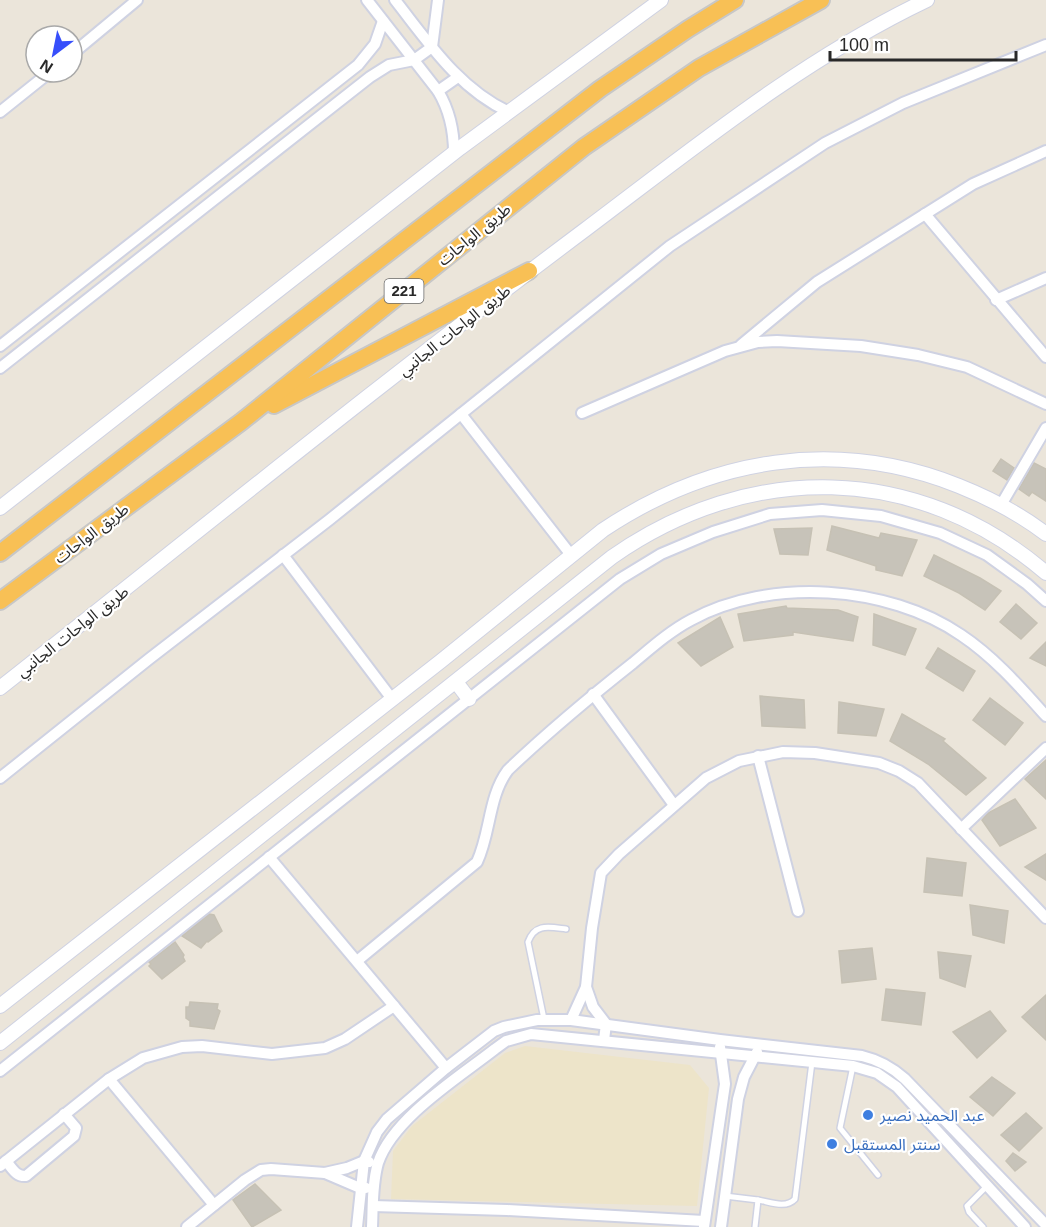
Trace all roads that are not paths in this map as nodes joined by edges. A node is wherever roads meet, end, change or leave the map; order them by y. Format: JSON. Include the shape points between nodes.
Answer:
{"nodes":[{"id":1,"x":367,"y":0,"type":"edge"},
{"id":2,"x":395,"y":0,"type":"edge"},
{"id":3,"x":438,"y":0,"type":"edge"},
{"id":4,"x":661,"y":0,"type":"edge"},
{"id":5,"x":735,"y":0,"type":"edge"},
{"id":6,"x":821,"y":0,"type":"edge"},
{"id":7,"x":927,"y":0,"type":"edge"},
{"id":8,"x":130,"y":2,"type":"edge"},
{"id":9,"x":383,"y":21,"type":"junction"},
{"id":10,"x":84,"y":43,"type":"edge"},
{"id":11,"x":1046,"y":45,"type":"edge"},
{"id":12,"x":432,"y":46,"type":"junction"},
{"id":13,"x":414,"y":60,"type":"junction"},
{"id":14,"x":458,"y":77,"type":"junction"},
{"id":15,"x":35,"y":84,"type":"edge"},
{"id":16,"x":438,"y":91,"type":"junction"},
{"id":17,"x":0,"y":112,"type":"edge"},
{"id":18,"x":509,"y":112,"type":"junction"},
{"id":19,"x":1046,"y":151,"type":"edge"},
{"id":20,"x":454,"y":153,"type":"junction"},
{"id":21,"x":169,"y":214,"type":"junction"},
{"id":22,"x":925,"y":214,"type":"junction"},
{"id":23,"x":179,"y":227,"type":"junction"},
{"id":24,"x":530,"y":271,"type":"junction"},
{"id":25,"x":1046,"y":278,"type":"edge"},
{"id":26,"x":996,"y":300,"type":"junction"},
{"id":27,"x":0,"y":346,"type":"edge"},
{"id":28,"x":741,"y":346,"type":"junction"},
{"id":29,"x":1046,"y":357,"type":"edge"},
{"id":30,"x":0,"y":368,"type":"edge"},
{"id":31,"x":1046,"y":404,"type":"edge"},
{"id":32,"x":582,"y":412,"type":"dead end"},
{"id":33,"x":461,"y":414,"type":"junction"},
{"id":34,"x":241,"y":422,"type":"junction"},
{"id":35,"x":1046,"y":428,"type":"edge"},
{"id":36,"x":1000,"y":505,"type":"junction"},
{"id":37,"x":0,"y":508,"type":"edge"},
{"id":38,"x":1046,"y":534,"type":"edge"},
{"id":39,"x":0,"y":553,"type":"edge"},
{"id":40,"x":283,"y":555,"type":"junction"},
{"id":41,"x":571,"y":555,"type":"junction"},
{"id":42,"x":1046,"y":573,"type":"edge"},
{"id":43,"x":0,"y":601,"type":"edge"},
{"id":44,"x":1046,"y":601,"type":"edge"},
{"id":45,"x":456,"y":682,"type":"junction"},
{"id":46,"x":0,"y":688,"type":"edge"},
{"id":47,"x":593,"y":694,"type":"junction"},
{"id":48,"x":392,"y":699,"type":"junction"},
{"id":49,"x":469,"y":699,"type":"junction"},
{"id":50,"x":1046,"y":716,"type":"edge"},
{"id":51,"x":1046,"y":748,"type":"edge"},
{"id":52,"x":758,"y":756,"type":"junction"},
{"id":53,"x":0,"y":778,"type":"edge"},
{"id":54,"x":674,"y":805,"type":"junction"},
{"id":55,"x":962,"y":829,"type":"junction"},
{"id":56,"x":269,"y":857,"type":"junction"},
{"id":57,"x":798,"y":911,"type":"dead end"},
{"id":58,"x":1046,"y":918,"type":"edge"},
{"id":59,"x":566,"y":929,"type":"dead end"},
{"id":60,"x":357,"y":961,"type":"junction"},
{"id":61,"x":586,"y":987,"type":"junction"},
{"id":62,"x":0,"y":1006,"type":"edge"},
{"id":63,"x":394,"y":1006,"type":"junction"},
{"id":64,"x":544,"y":1020,"type":"junction"},
{"id":65,"x":571,"y":1020,"type":"junction"},
{"id":66,"x":606,"y":1024,"type":"junction"},
{"id":67,"x":604,"y":1040,"type":"junction"},
{"id":68,"x":720,"y":1040,"type":"junction"},
{"id":69,"x":0,"y":1043,"type":"edge"},
{"id":70,"x":759,"y":1044,"type":"junction"},
{"id":71,"x":719,"y":1053,"type":"junction"},
{"id":72,"x":756,"y":1057,"type":"junction"},
{"id":73,"x":812,"y":1062,"type":"junction"},
{"id":74,"x":853,"y":1066,"type":"junction"},
{"id":75,"x":446,"y":1068,"type":"junction"},
{"id":76,"x":0,"y":1071,"type":"edge"},
{"id":77,"x":109,"y":1079,"type":"junction"},
{"id":78,"x":64,"y":1114,"type":"junction"},
{"id":79,"x":364,"y":1161,"type":"junction"},
{"id":80,"x":3,"y":1163,"type":"edge"},
{"id":81,"x":378,"y":1163,"type":"junction"},
{"id":82,"x":325,"y":1173,"type":"junction"},
{"id":83,"x":878,"y":1175,"type":"dead end"},
{"id":84,"x":987,"y":1186,"type":"junction"},
{"id":85,"x":360,"y":1188,"type":"junction"},
{"id":86,"x":373,"y":1188,"type":"junction"},
{"id":87,"x":725,"y":1196,"type":"junction"},
{"id":88,"x":758,"y":1200,"type":"junction"},
{"id":89,"x":213,"y":1205,"type":"junction"},
{"id":90,"x":373,"y":1206,"type":"junction"},
{"id":91,"x":704,"y":1224,"type":"edge"},
{"id":92,"x":1046,"y":1226,"type":"edge"},
{"id":93,"x":187,"y":1227,"type":"edge"},
{"id":94,"x":357,"y":1227,"type":"edge"},
{"id":95,"x":372,"y":1227,"type":"edge"},
{"id":96,"x":721,"y":1227,"type":"edge"},
{"id":97,"x":755,"y":1227,"type":"edge"},
{"id":98,"x":983,"y":1227,"type":"edge"},
{"id":99,"x":1025,"y":1227,"type":"edge"}],
"edges":[{"from":1,"to":9,"type":"street"},
{"from":2,"to":12,"type":"street"},
{"from":3,"to":12,"type":"street"},
{"from":4,"to":18,"type":"street"},
{"from":5,"to":39,"type":"highway","number":"221","via":[[600,89]]},
{"from":6,"to":34,"type":"highway","name":"طريق الواحات","number":"221","via":[[699,68],[584,147]]},
{"from":7,"to":24,"type":"street","name":"طريق الواحات الجانبي","via":[[891,17],[774,88]]},
{"from":8,"to":10,"type":"street"},
{"from":9,"to":13,"type":"street"},
{"from":9,"to":21,"type":"street","via":[[375,44],[358,65]]},
{"from":11,"to":33,"type":"street","via":[[903,103],[825,143],[670,246]]},
{"from":12,"to":13,"type":"street"},
{"from":12,"to":14,"type":"street"},
{"from":13,"to":16,"type":"street"},
{"from":13,"to":23,"type":"street","via":[[389,65],[370,77]]},
{"from":14,"to":16,"type":"street"},
{"from":14,"to":18,"type":"street"},
{"from":15,"to":17,"type":"street"},
{"from":16,"to":20,"type":"street","via":[[451,121]]},
{"from":18,"to":20,"type":"street"},
{"from":19,"to":22,"type":"street","via":[[973,184]]},
{"from":20,"to":37,"type":"street"},
{"from":21,"to":23,"type":"street"},
{"from":21,"to":27,"type":"street"},
{"from":22,"to":26,"type":"street"},
{"from":22,"to":28,"type":"street","via":[[817,282]]},
{"from":23,"to":30,"type":"street"},
{"from":24,"to":34,"type":"highway"},
{"from":24,"to":46,"type":"street","name":"طريق الواحات الجانبي"},
{"from":25,"to":26,"type":"street"},
{"from":26,"to":29,"type":"street"},
{"from":28,"to":31,"type":"street","via":[[777,341],[861,346],[918,355],[967,367]]},
{"from":28,"to":32,"type":"street"},
{"from":33,"to":40,"type":"street"},
{"from":33,"to":41,"type":"street"},
{"from":34,"to":43,"type":"highway","name":"طريق الواحات","number":"221"},
{"from":35,"to":36,"type":"street"},
{"from":36,"to":38,"type":"street"},
{"from":36,"to":41,"type":"street","via":[[946,481],[897,467],[847,460],[772,462],[724,472],[666,494],[626,515]]},
{"from":40,"to":48,"type":"street"},
{"from":40,"to":53,"type":"street"},
{"from":41,"to":48,"type":"street"},
{"from":42,"to":45,"type":"street","via":[[988,531],[922,502],[876,492],[828,488],[756,494],[689,514],[630,544]]},
{"from":44,"to":49,"type":"street","via":[[987,555],[940,533],[881,516],[822,510],[770,514],[660,554],[620,579]]},
{"from":45,"to":49,"type":"street"},
{"from":45,"to":69,"type":"street"},
{"from":47,"to":50,"type":"street","via":[[691,620],[758,597],[828,592],[874,599],[934,619],[991,657]]},
{"from":47,"to":54,"type":"street"},
{"from":47,"to":60,"type":"street","via":[[537,742],[500,781],[485,846],[477,862]]},
{"from":48,"to":62,"type":"street"},
{"from":49,"to":56,"type":"street"},
{"from":51,"to":55,"type":"street"},
{"from":52,"to":54,"type":"street","via":[[706,778]]},
{"from":52,"to":55,"type":"street","via":[[814,753],[879,763],[918,783]]},
{"from":52,"to":57,"type":"street"},
{"from":54,"to":61,"type":"street","via":[[601,873]]},
{"from":55,"to":58,"type":"street"},
{"from":56,"to":60,"type":"street"},
{"from":56,"to":76,"type":"street"},
{"from":59,"to":64,"type":"lane","via":[[539,927],[528,942]]},
{"from":60,"to":63,"type":"street"},
{"from":61,"to":65,"type":"street"},
{"from":61,"to":66,"type":"street","via":[[593,1007]]},
{"from":63,"to":75,"type":"street"},
{"from":63,"to":77,"type":"street","via":[[325,1048],[272,1054],[182,1047],[143,1058]]},
{"from":64,"to":65,"type":"street"},
{"from":64,"to":75,"type":"street","via":[[515,1023],[494,1031]]},
{"from":65,"to":66,"type":"street"},
{"from":66,"to":67,"type":"street"},
{"from":66,"to":68,"type":"street"},
{"from":67,"to":71,"type":"street"},
{"from":67,"to":81,"type":"street","via":[[531,1034],[506,1041],[401,1124]]},
{"from":68,"to":70,"type":"street"},
{"from":68,"to":71,"type":"street"},
{"from":70,"to":72,"type":"street"},
{"from":70,"to":92,"type":"street","via":[[862,1056],[886,1065],[905,1079]]},
{"from":71,"to":72,"type":"street"},
{"from":71,"to":91,"type":"street","via":[[725,1084]]},
{"from":72,"to":73,"type":"street"},
{"from":72,"to":87,"type":"street","via":[[744,1077],[738,1099]]},
{"from":73,"to":74,"type":"street"},
{"from":73,"to":88,"type":"lane","via":[[795,1199],[786,1205]]},
{"from":74,"to":83,"type":"lane","via":[[840,1128]]},
{"from":74,"to":84,"type":"street","via":[[888,1079]]},
{"from":75,"to":79,"type":"street","via":[[387,1119]]},
{"from":77,"to":78,"type":"street"},
{"from":77,"to":89,"type":"street"},
{"from":78,"to":80,"type":"street"},
{"from":78,"to":80,"type":"street","via":[[76,1128],[74,1136],[26,1176]]},
{"from":79,"to":81,"type":"street"},
{"from":79,"to":82,"type":"street"},
{"from":79,"to":85,"type":"street"},
{"from":81,"to":86,"type":"street"},
{"from":82,"to":85,"type":"street"},
{"from":82,"to":89,"type":"street","via":[[261,1170]]},
{"from":84,"to":98,"type":"lane","via":[[967,1206]]},
{"from":84,"to":99,"type":"street"},
{"from":85,"to":86,"type":"street"},
{"from":85,"to":94,"type":"street"},
{"from":86,"to":90,"type":"street"},
{"from":87,"to":88,"type":"lane"},
{"from":87,"to":96,"type":"street"},
{"from":88,"to":97,"type":"lane"},
{"from":89,"to":93,"type":"street"},
{"from":90,"to":91,"type":"street","via":[[507,1210]]},
{"from":90,"to":95,"type":"street"}]}
